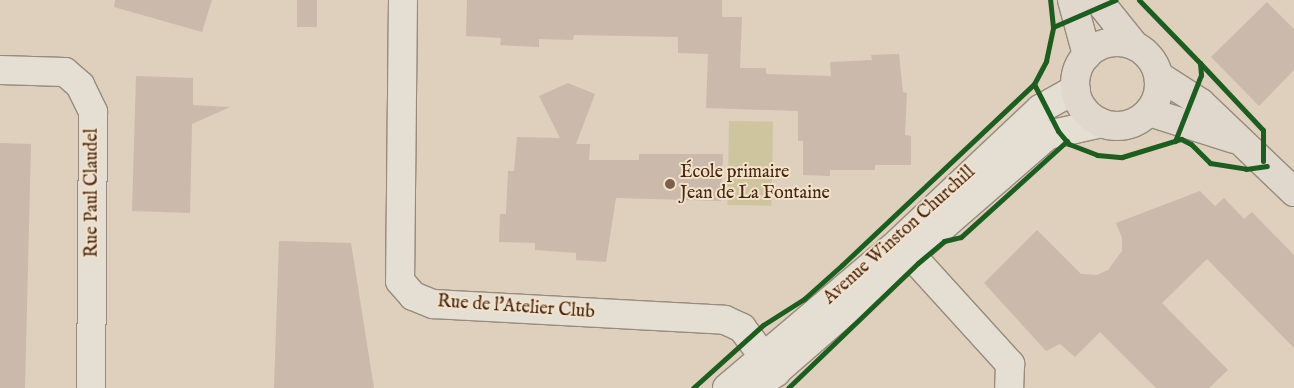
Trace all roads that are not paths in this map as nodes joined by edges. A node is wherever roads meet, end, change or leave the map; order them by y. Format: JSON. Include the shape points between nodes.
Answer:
{"nodes":[{"id":1,"x":403,"y":0,"type":"edge"},
{"id":2,"x":1072,"y":0,"type":"edge"},
{"id":3,"x":1098,"y":0,"type":"edge"},
{"id":4,"x":1135,"y":46,"type":"junction"},
{"id":5,"x":1087,"y":55,"type":"junction"},
{"id":6,"x":0,"y":70,"type":"edge"},
{"id":7,"x":1159,"y":76,"type":"junction"},
{"id":8,"x":1076,"y":89,"type":"junction"},
{"id":9,"x":1148,"y":112,"type":"junction"},
{"id":10,"x":1102,"y":123,"type":"junction"},
{"id":11,"x":1245,"y":143,"type":"junction"},
{"id":12,"x":1294,"y":192,"type":"edge"},
{"id":13,"x":905,"y":249,"type":"junction"},
{"id":14,"x":765,"y":372,"type":"edge"},
{"id":15,"x":91,"y":388,"type":"edge"},
{"id":16,"x":727,"y":388,"type":"edge"},
{"id":17,"x":1010,"y":388,"type":"edge"}],
"edges":[{"from":1,"to":14,"type":"street","name":"Rue de l'Atelier Club","via":[[400,281],[413,296],[433,304],[725,320],[742,328]]},
{"from":2,"to":5,"type":"main road"},
{"from":3,"to":4,"type":"main road"},
{"from":4,"to":5,"type":"main road","via":[[1110,43]]},
{"from":4,"to":7,"type":"main road","via":[[1154,63]]},
{"from":5,"to":8,"type":"main road","via":[[1076,76]]},
{"from":6,"to":15,"type":"street","name":"Rue Paul Claudel","via":[[65,72],[80,85],[93,112]]},
{"from":7,"to":9,"type":"main road","via":[[1156,101]]},
{"from":7,"to":11,"type":"main road","via":[[1201,104]]},
{"from":8,"to":10,"type":"main road","via":[[1084,109]]},
{"from":8,"to":13,"type":"street","name":"Avenue Winston Churchill","via":[[1046,105],[1018,128]]},
{"from":9,"to":10,"type":"main road","via":[[1127,124]]},
{"from":9,"to":11,"type":"main road"},
{"from":10,"to":13,"type":"street","name":"Avenue Winston Churchill","via":[[1048,134]]},
{"from":11,"to":12,"type":"main road"},
{"from":13,"to":14,"type":"street","name":"Avenue Winston Churchill"},
{"from":13,"to":17,"type":"street","via":[[1010,364]]},
{"from":14,"to":16,"type":"street","name":"Avenue Winston Churchill"}]}
